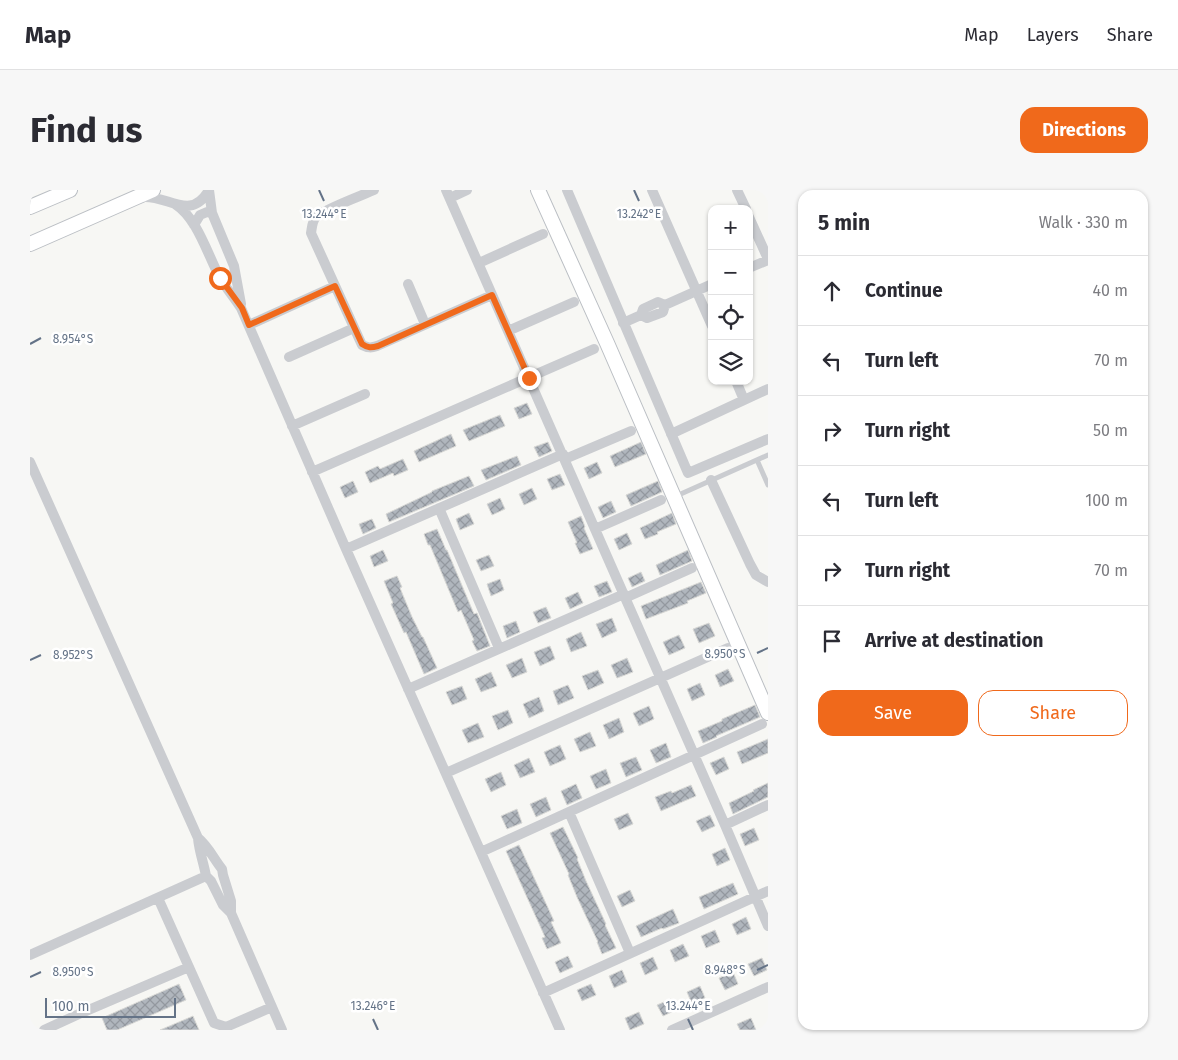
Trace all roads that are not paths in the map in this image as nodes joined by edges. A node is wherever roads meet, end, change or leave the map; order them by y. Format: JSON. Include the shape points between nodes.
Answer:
{"nodes":[{"id":1,"x":70,"y":190,"type":"edge"},
{"id":2,"x":153,"y":190,"type":"edge"},
{"id":3,"x":209,"y":190,"type":"edge"},
{"id":4,"x":374,"y":190,"type":"edge"},
{"id":5,"x":467,"y":190,"type":"edge"},
{"id":6,"x":538,"y":190,"type":"edge"},
{"id":7,"x":549,"y":190,"type":"edge"},
{"id":8,"x":567,"y":190,"type":"edge"},
{"id":9,"x":652,"y":190,"type":"edge"},
{"id":10,"x":737,"y":190,"type":"edge"},
{"id":11,"x":448,"y":194,"type":"edge"},
{"id":12,"x":137,"y":197,"type":"junction"},
{"id":13,"x":544,"y":203,"type":"junction"},
{"id":14,"x":175,"y":204,"type":"junction"},
{"id":15,"x":744,"y":205,"type":"edge"},
{"id":16,"x":30,"y":207,"type":"edge"},
{"id":17,"x":212,"y":213,"type":"junction"},
{"id":18,"x":753,"y":223,"type":"edge"},
{"id":19,"x":194,"y":225,"type":"junction"},
{"id":20,"x":543,"y":234,"type":"dead end"},
{"id":21,"x":765,"y":242,"type":"edge"},
{"id":22,"x":30,"y":244,"type":"edge"},
{"id":23,"x":768,"y":260,"type":"edge"},
{"id":24,"x":479,"y":264,"type":"junction"},
{"id":25,"x":753,"y":266,"type":"edge"},
{"id":26,"x":235,"y":270,"type":"junction"},
{"id":27,"x":220,"y":278,"type":"junction"},
{"id":28,"x":408,"y":284,"type":"dead end"},
{"id":29,"x":335,"y":286,"type":"junction"},
{"id":30,"x":708,"y":286,"type":"edge"},
{"id":31,"x":696,"y":291,"type":"junction"},
{"id":32,"x":492,"y":295,"type":"junction"},
{"id":33,"x":574,"y":302,"type":"dead end"},
{"id":34,"x":242,"y":308,"type":"junction"},
{"id":35,"x":708,"y":317,"type":"edge"},
{"id":36,"x":624,"y":323,"type":"junction"},
{"id":37,"x":426,"y":324,"type":"junction"},
{"id":38,"x":249,"y":325,"type":"junction"},
{"id":39,"x":354,"y":328,"type":"junction"},
{"id":40,"x":508,"y":332,"type":"junction"},
{"id":41,"x":594,"y":349,"type":"dead end"},
{"id":42,"x":289,"y":356,"type":"dead end"},
{"id":43,"x":529,"y":378,"type":"junction"},
{"id":44,"x":738,"y":385,"type":"edge"},
{"id":45,"x":768,"y":389,"type":"edge"},
{"id":46,"x":365,"y":394,"type":"dead end"},
{"id":47,"x":744,"y":400,"type":"junction"},
{"id":48,"x":292,"y":426,"type":"junction"},
{"id":49,"x":631,"y":430,"type":"dead end"},
{"id":50,"x":671,"y":434,"type":"junction"},
{"id":51,"x":768,"y":439,"type":"edge"},
{"id":52,"x":768,"y":455,"type":"edge"},
{"id":53,"x":564,"y":457,"type":"junction"},
{"id":54,"x":757,"y":460,"type":"junction"},
{"id":55,"x":30,"y":462,"type":"edge"},
{"id":56,"x":312,"y":472,"type":"junction"},
{"id":57,"x":711,"y":480,"type":"junction"},
{"id":58,"x":768,"y":485,"type":"edge"},
{"id":59,"x":668,"y":498,"type":"junction"},
{"id":60,"x":439,"y":508,"type":"junction"},
{"id":61,"x":595,"y":529,"type":"junction"},
{"id":62,"x":346,"y":549,"type":"junction"},
{"id":63,"x":692,"y":568,"type":"dead end"},
{"id":64,"x":768,"y":582,"type":"edge"},
{"id":65,"x":624,"y":596,"type":"junction"},
{"id":66,"x":499,"y":648,"type":"junction"},
{"id":67,"x":728,"y":648,"type":"dead end"},
{"id":68,"x":660,"y":677,"type":"junction"},
{"id":69,"x":408,"y":689,"type":"junction"},
{"id":70,"x":765,"y":718,"type":"edge"},
{"id":71,"x":694,"y":755,"type":"junction"},
{"id":72,"x":446,"y":773,"type":"junction"},
{"id":73,"x":768,"y":805,"type":"edge"},
{"id":74,"x":569,"y":812,"type":"junction"},
{"id":75,"x":726,"y":825,"type":"junction"},
{"id":76,"x":198,"y":838,"type":"junction"},
{"id":77,"x":481,"y":852,"type":"junction"},
{"id":78,"x":218,"y":864,"type":"junction"},
{"id":79,"x":223,"y":875,"type":"junction"},
{"id":80,"x":208,"y":876,"type":"junction"},
{"id":81,"x":768,"y":891,"type":"edge"},
{"id":82,"x":755,"y":897,"type":"junction"},
{"id":83,"x":158,"y":898,"type":"junction"},
{"id":84,"x":231,"y":913,"type":"junction"},
{"id":85,"x":768,"y":926,"type":"edge"},
{"id":86,"x":630,"y":953,"type":"junction"},
{"id":87,"x":30,"y":954,"type":"edge"},
{"id":88,"x":189,"y":968,"type":"junction"},
{"id":89,"x":768,"y":987,"type":"edge"},
{"id":90,"x":543,"y":993,"type":"junction"},
{"id":91,"x":272,"y":1007,"type":"junction"},
{"id":92,"x":212,"y":1026,"type":"edge"},
{"id":93,"x":226,"y":1029,"type":"edge"},
{"id":94,"x":44,"y":1030,"type":"edge"},
{"id":95,"x":282,"y":1030,"type":"edge"},
{"id":96,"x":560,"y":1030,"type":"edge"},
{"id":97,"x":672,"y":1030,"type":"edge"}],
"edges":[{"from":1,"to":16,"type":"street"},
{"from":2,"to":12,"type":"street"},
{"from":3,"to":14,"type":"street","via":[[200,202],[193,205]]},
{"from":3,"to":17,"type":"street"},
{"from":4,"to":29,"type":"street","via":[[324,211],[312,224],[311,232]]},
{"from":5,"to":11,"type":"street"},
{"from":6,"to":13,"type":"street"},
{"from":7,"to":13,"type":"street"},
{"from":8,"to":36,"type":"street"},
{"from":9,"to":31,"type":"street"},
{"from":10,"to":15,"type":"street"},
{"from":11,"to":24,"type":"street"},
{"from":12,"to":14,"type":"street","via":[[155,197]]},
{"from":12,"to":22,"type":"street"},
{"from":13,"to":59,"type":"street","via":[[607,343]]},
{"from":14,"to":19,"type":"street"},
{"from":17,"to":19,"type":"street","via":[[200,214]]},
{"from":17,"to":26,"type":"street"},
{"from":18,"to":21,"type":"street"},
{"from":19,"to":27,"type":"street"},
{"from":20,"to":24,"type":"street"},
{"from":21,"to":23,"type":"street"},
{"from":23,"to":25,"type":"street"},
{"from":24,"to":32,"type":"street"},
{"from":26,"to":27,"type":"street"},
{"from":26,"to":34,"type":"street"},
{"from":27,"to":34,"type":"street"},
{"from":28,"to":37,"type":"street"},
{"from":29,"to":38,"type":"street"},
{"from":29,"to":39,"type":"street"},
{"from":30,"to":31,"type":"street"},
{"from":31,"to":35,"type":"street"},
{"from":31,"to":36,"type":"street","via":[[665,305],[663,312],[647,318],[641,315]]},
{"from":32,"to":37,"type":"street"},
{"from":32,"to":40,"type":"street"},
{"from":33,"to":40,"type":"street"},
{"from":34,"to":38,"type":"street"},
{"from":36,"to":50,"type":"street"},
{"from":37,"to":39,"type":"street","via":[[372,348],[362,344]]},
{"from":38,"to":48,"type":"street"},
{"from":39,"to":42,"type":"street"},
{"from":40,"to":43,"type":"street"},
{"from":41,"to":43,"type":"street"},
{"from":43,"to":53,"type":"street"},
{"from":43,"to":56,"type":"street"},
{"from":44,"to":47,"type":"street"},
{"from":45,"to":47,"type":"street"},
{"from":46,"to":48,"type":"street"},
{"from":47,"to":50,"type":"street"},
{"from":48,"to":56,"type":"street"},
{"from":49,"to":53,"type":"street"},
{"from":50,"to":51,"type":"street","via":[[688,473]]},
{"from":52,"to":54,"type":"lane"},
{"from":53,"to":60,"type":"street"},
{"from":53,"to":61,"type":"street"},
{"from":54,"to":57,"type":"lane"},
{"from":54,"to":58,"type":"lane"},
{"from":55,"to":76,"type":"street"},
{"from":56,"to":62,"type":"street"},
{"from":57,"to":59,"type":"lane"},
{"from":57,"to":64,"type":"street","via":[[756,575]]},
{"from":59,"to":61,"type":"street"},
{"from":59,"to":70,"type":"street"},
{"from":60,"to":62,"type":"street"},
{"from":60,"to":66,"type":"street"},
{"from":61,"to":65,"type":"street"},
{"from":62,"to":69,"type":"street"},
{"from":63,"to":65,"type":"street"},
{"from":65,"to":66,"type":"street"},
{"from":65,"to":68,"type":"street"},
{"from":66,"to":69,"type":"street"},
{"from":67,"to":68,"type":"street"},
{"from":68,"to":71,"type":"street"},
{"from":68,"to":72,"type":"street"},
{"from":69,"to":72,"type":"street"},
{"from":70,"to":71,"type":"street"},
{"from":71,"to":74,"type":"street"},
{"from":71,"to":75,"type":"street"},
{"from":72,"to":77,"type":"street"},
{"from":73,"to":75,"type":"street"},
{"from":74,"to":77,"type":"street"},
{"from":74,"to":86,"type":"street"},
{"from":75,"to":82,"type":"street"},
{"from":76,"to":78,"type":"street"},
{"from":76,"to":80,"type":"street"},
{"from":77,"to":90,"type":"street"},
{"from":78,"to":79,"type":"street"},
{"from":78,"to":80,"type":"street","via":[[209,865]]},
{"from":79,"to":80,"type":"street","via":[[218,880]]},
{"from":79,"to":84,"type":"street","via":[[231,900]]},
{"from":80,"to":83,"type":"street"},
{"from":80,"to":84,"type":"street","via":[[223,905]]},
{"from":81,"to":82,"type":"street"},
{"from":82,"to":85,"type":"street"},
{"from":82,"to":86,"type":"street"},
{"from":83,"to":87,"type":"street"},
{"from":83,"to":88,"type":"street"},
{"from":84,"to":91,"type":"street"},
{"from":86,"to":90,"type":"street"},
{"from":88,"to":92,"type":"street"},
{"from":88,"to":94,"type":"street"},
{"from":89,"to":97,"type":"street"},
{"from":90,"to":96,"type":"street"},
{"from":91,"to":93,"type":"street"},
{"from":91,"to":95,"type":"street"},
{"from":92,"to":93,"type":"street"}]}
